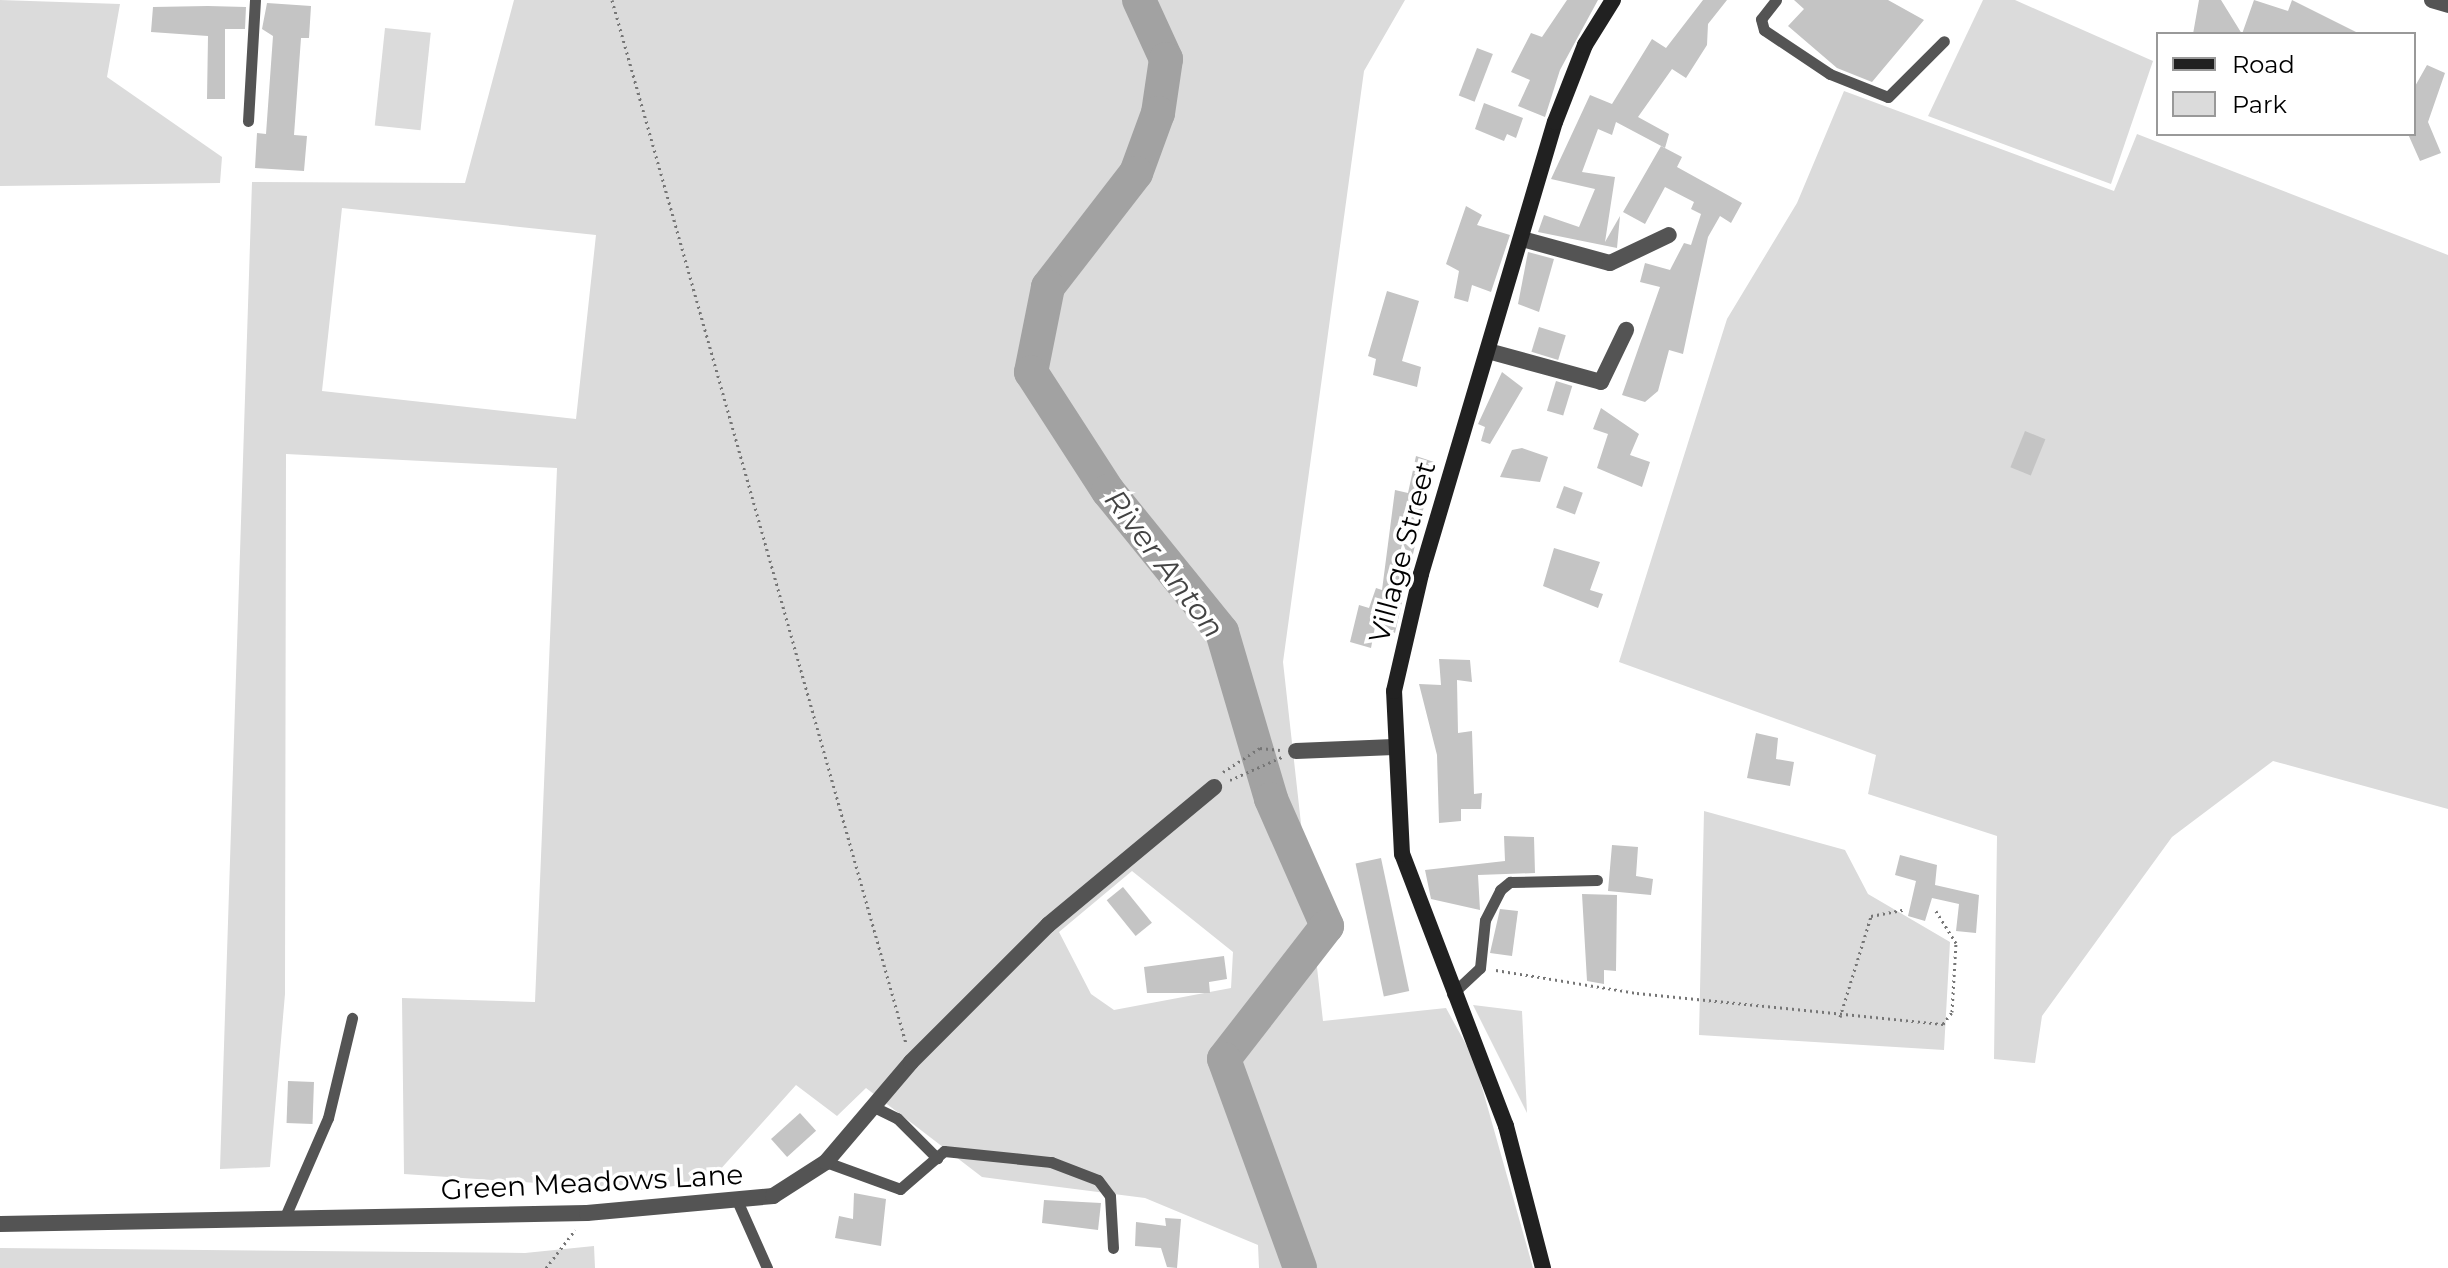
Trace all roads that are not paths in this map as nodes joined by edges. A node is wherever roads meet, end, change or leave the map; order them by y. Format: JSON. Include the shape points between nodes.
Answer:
{"nodes":[{"id":1,"x":255,"y":0,"type":"edge"},
{"id":2,"x":1613,"y":0,"type":"edge"},
{"id":3,"x":1776,"y":0,"type":"edge"},
{"id":4,"x":2432,"y":0,"type":"edge"},
{"id":5,"x":2448,"y":5,"type":"edge"},
{"id":6,"x":1944,"y":41,"type":"dead end"},
{"id":7,"x":248,"y":121,"type":"dead end"},
{"id":8,"x":1669,"y":235,"type":"dead end"},
{"id":9,"x":1522,"y":239,"type":"junction"},
{"id":10,"x":1626,"y":330,"type":"dead end"},
{"id":11,"x":1488,"y":351,"type":"junction"},
{"id":12,"x":1394,"y":747,"type":"junction"},
{"id":13,"x":1296,"y":751,"type":"road end"},
{"id":14,"x":1210,"y":790,"type":"road end"},
{"id":15,"x":1597,"y":880,"type":"dead end"},
{"id":16,"x":1452,"y":994,"type":"junction"},
{"id":17,"x":352,"y":1018,"type":"dead end"},
{"id":18,"x":874,"y":1107,"type":"junction"},
{"id":19,"x":937,"y":1158,"type":"junction"},
{"id":20,"x":826,"y":1162,"type":"junction"},
{"id":21,"x":739,"y":1205,"type":"junction"},
{"id":22,"x":284,"y":1219,"type":"junction"},
{"id":23,"x":0,"y":1224,"type":"edge"},
{"id":24,"x":1113,"y":1248,"type":"dead end"},
{"id":25,"x":767,"y":1268,"type":"edge"},
{"id":26,"x":1543,"y":1268,"type":"edge"}],
"edges":[{"from":1,"to":7,"type":"lane"},
{"from":2,"to":9,"type":"street","name":"Village Street","via":[[1585,45],[1555,122]]},
{"from":3,"to":6,"type":"lane","via":[[1761,19],[1764,30],[1830,74],[1888,97]]},
{"from":4,"to":5,"type":"street"},
{"from":8,"to":9,"type":"street","via":[[1610,263]]},
{"from":9,"to":11,"type":"street","name":"Village Street"},
{"from":10,"to":11,"type":"street","via":[[1601,382]]},
{"from":11,"to":12,"type":"street","name":"Village Street","via":[[1403,639]]},
{"from":12,"to":13,"type":"street"},
{"from":12,"to":16,"type":"street","name":"Village Street","via":[[1402,854]]},
{"from":14,"to":18,"type":"street","name":"Green Meadows Lane","via":[[1048,925],[911,1062]]},
{"from":15,"to":16,"type":"lane","via":[[1510,882],[1485,920],[1480,968]]},
{"from":16,"to":26,"type":"street","name":"Village Street","via":[[1506,1126]]},
{"from":17,"to":22,"type":"lane","via":[[328,1118]]},
{"from":18,"to":19,"type":"lane","via":[[897,1118]]},
{"from":18,"to":20,"type":"street","name":"Green Meadows Lane"},
{"from":19,"to":20,"type":"lane","via":[[900,1189]]},
{"from":19,"to":24,"type":"lane","via":[[944,1151],[1051,1162],[1098,1180],[1114,1213]]},
{"from":20,"to":21,"type":"street","name":"Green Meadows Lane","via":[[773,1196]]},
{"from":21,"to":22,"type":"street","name":"Green Meadows Lane"},
{"from":21,"to":25,"type":"lane"},
{"from":22,"to":23,"type":"street","name":"Green Meadows Lane"}]}
